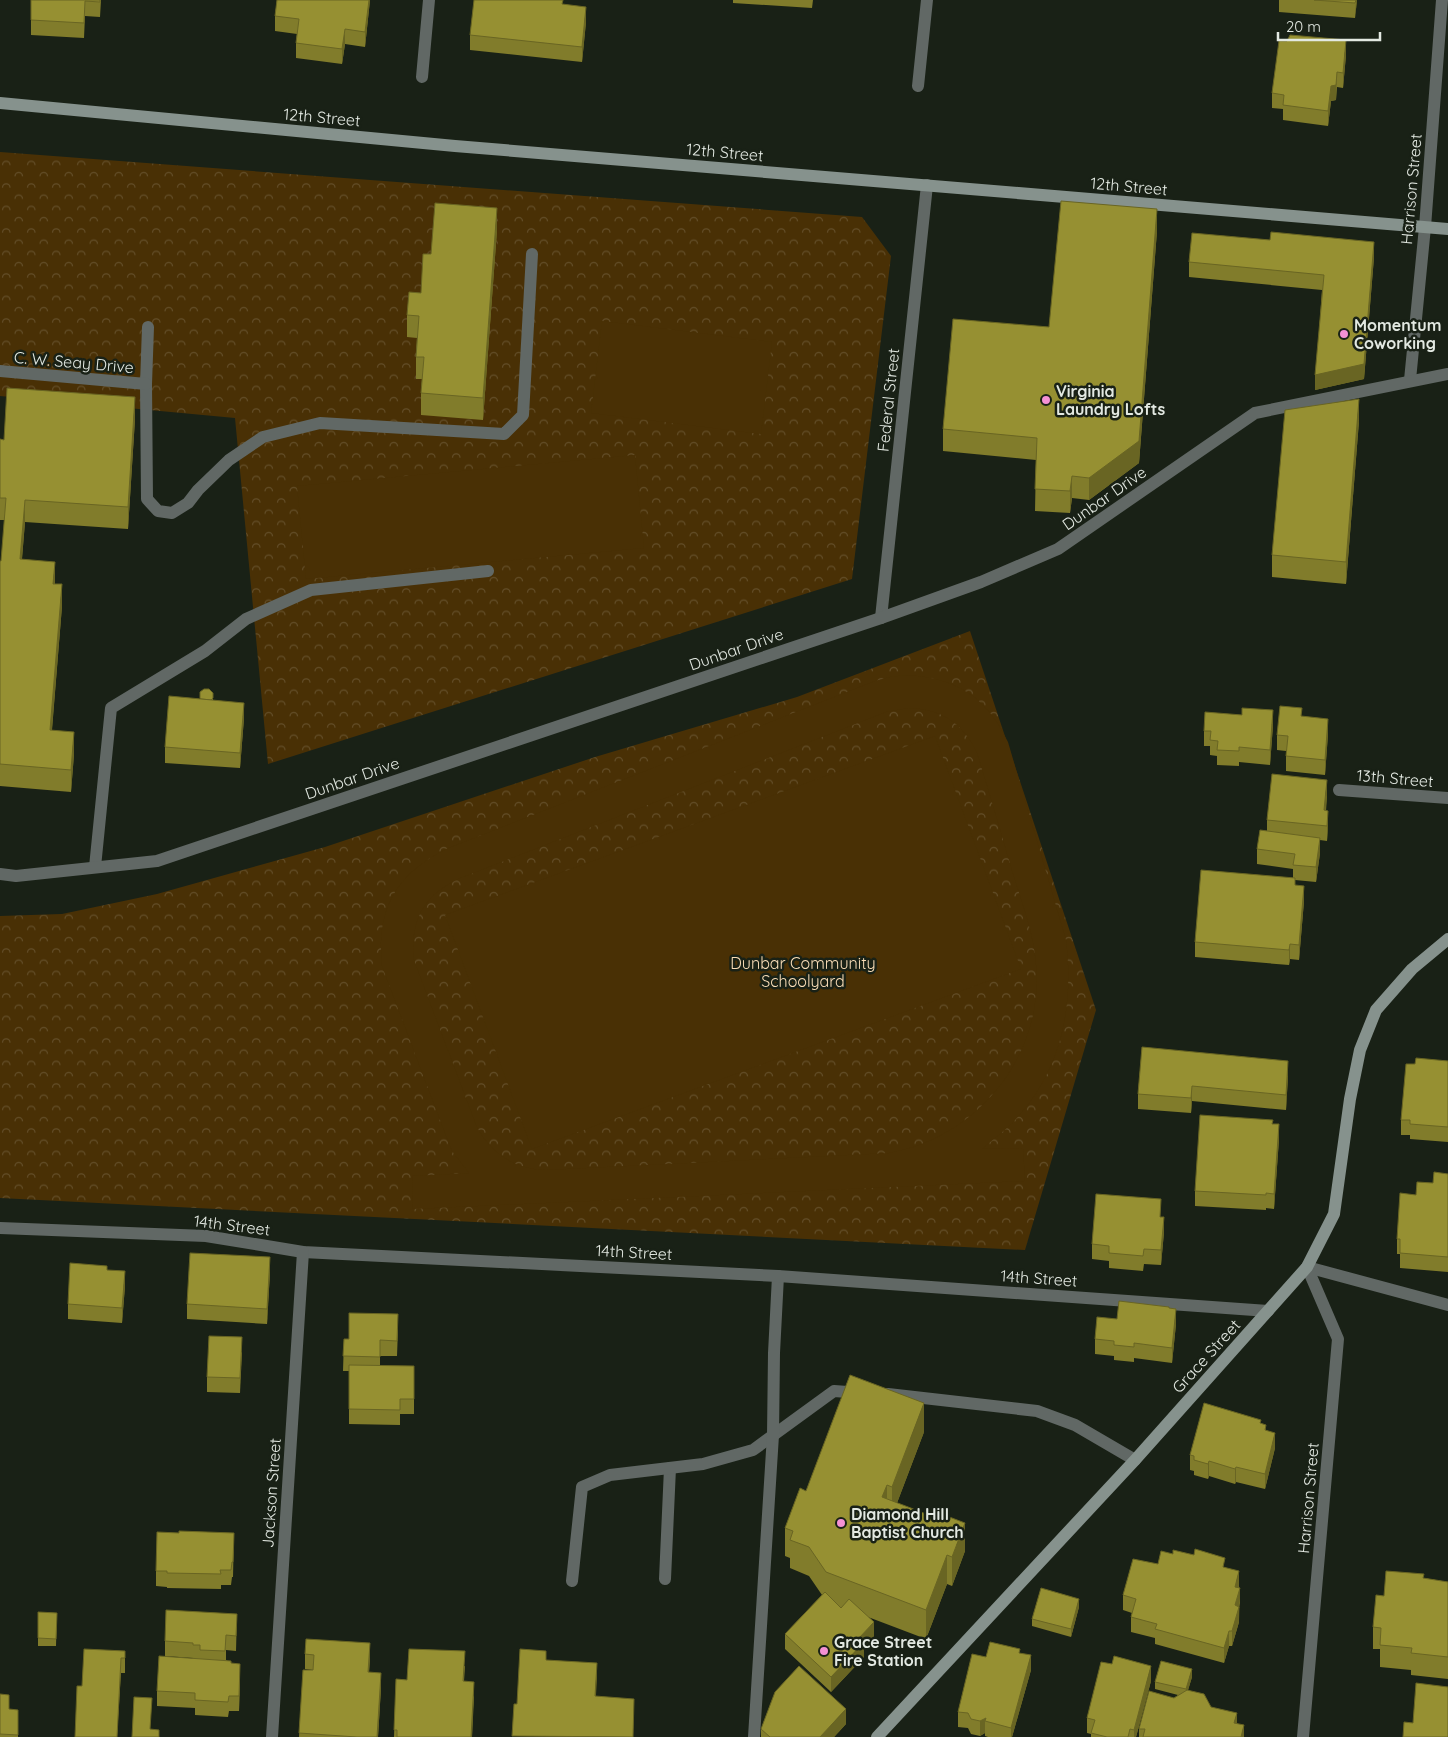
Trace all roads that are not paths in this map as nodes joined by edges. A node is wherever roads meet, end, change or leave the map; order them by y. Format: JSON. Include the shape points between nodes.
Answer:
{"nodes":[{"id":1,"x":429,"y":0,"type":"edge"},
{"id":2,"x":927,"y":0,"type":"edge"},
{"id":3,"x":1442,"y":0,"type":"edge"},
{"id":4,"x":422,"y":77,"type":"dead end"},
{"id":5,"x":918,"y":86,"type":"dead end"},
{"id":6,"x":0,"y":102,"type":"edge"},
{"id":7,"x":927,"y":185,"type":"junction"},
{"id":8,"x":1425,"y":227,"type":"junction"},
{"id":9,"x":1448,"y":229,"type":"edge"},
{"id":10,"x":532,"y":254,"type":"dead end"},
{"id":11,"x":148,"y":327,"type":"dead end"},
{"id":12,"x":0,"y":372,"type":"edge"},
{"id":13,"x":1448,"y":374,"type":"edge"},
{"id":14,"x":1410,"y":380,"type":"junction"},
{"id":15,"x":146,"y":384,"type":"junction"},
{"id":16,"x":488,"y":571,"type":"dead end"},
{"id":17,"x":880,"y":618,"type":"junction"},
{"id":18,"x":1339,"y":790,"type":"dead end"},
{"id":19,"x":1448,"y":798,"type":"edge"},
{"id":20,"x":95,"y":868,"type":"junction"},
{"id":21,"x":0,"y":874,"type":"edge"},
{"id":22,"x":1448,"y":939,"type":"edge"},
{"id":23,"x":0,"y":1228,"type":"edge"},
{"id":24,"x":303,"y":1252,"type":"junction"},
{"id":25,"x":1307,"y":1267,"type":"junction"},
{"id":26,"x":778,"y":1276,"type":"junction"},
{"id":27,"x":1448,"y":1305,"type":"edge"},
{"id":28,"x":1268,"y":1310,"type":"junction"},
{"id":29,"x":773,"y":1435,"type":"junction"},
{"id":30,"x":1136,"y":1460,"type":"junction"},
{"id":31,"x":670,"y":1468,"type":"junction"},
{"id":32,"x":665,"y":1579,"type":"dead end"},
{"id":33,"x":572,"y":1582,"type":"dead end"},
{"id":34,"x":272,"y":1737,"type":"edge"},
{"id":35,"x":754,"y":1737,"type":"edge"},
{"id":36,"x":877,"y":1737,"type":"edge"},
{"id":37,"x":1303,"y":1737,"type":"edge"}],
"edges":[{"from":1,"to":4,"type":"street"},
{"from":2,"to":5,"type":"street"},
{"from":3,"to":8,"type":"street","name":"Harrison Street"},
{"from":6,"to":7,"type":"main road","name":"12th Street","via":[[445,145]]},
{"from":7,"to":8,"type":"main road","name":"12th Street"},
{"from":7,"to":17,"type":"street","name":"Federal Street"},
{"from":8,"to":9,"type":"main road","name":"12th Street"},
{"from":8,"to":14,"type":"street","name":"Harrison Street"},
{"from":10,"to":15,"type":"street","via":[[523,415],[504,434],[320,423],[263,437],[229,460],[188,503],[172,513],[158,511],[147,499]]},
{"from":11,"to":15,"type":"street"},
{"from":12,"to":15,"type":"street","name":"C. W. Seay Drive"},
{"from":13,"to":14,"type":"street","name":"Dunbar Drive"},
{"from":14,"to":17,"type":"street","name":"Dunbar Drive","via":[[1255,414],[1058,549],[981,582]]},
{"from":16,"to":20,"type":"street","via":[[311,590],[246,619],[205,650],[111,708]]},
{"from":17,"to":20,"type":"street","name":"Dunbar Drive","via":[[157,861]]},
{"from":18,"to":19,"type":"street","name":"13th Street"},
{"from":20,"to":21,"type":"street","name":"Dunbar Drive","via":[[16,876]]},
{"from":22,"to":25,"type":"main road","name":"Grace Street","via":[[1412,969],[1376,1010],[1358,1058],[1334,1214]]},
{"from":23,"to":24,"type":"street","name":"14th Street","via":[[206,1236]]},
{"from":24,"to":26,"type":"street","name":"14th Street"},
{"from":24,"to":34,"type":"street","name":"Jackson Street"},
{"from":25,"to":27,"type":"street"},
{"from":25,"to":28,"type":"main road","name":"Grace Street"},
{"from":25,"to":37,"type":"street","name":"Harrison Street","via":[[1338,1340]]},
{"from":26,"to":28,"type":"street","name":"14th Street"},
{"from":26,"to":29,"type":"street"},
{"from":28,"to":30,"type":"main road","name":"Grace Street"},
{"from":29,"to":30,"type":"street","via":[[834,1391],[874,1393],[1037,1411],[1075,1425]]},
{"from":29,"to":31,"type":"street","via":[[753,1450],[703,1464]]},
{"from":29,"to":35,"type":"street"},
{"from":30,"to":36,"type":"main road","name":"Grace Street"},
{"from":31,"to":32,"type":"street"},
{"from":31,"to":33,"type":"street","via":[[610,1475],[582,1487]]}]}
